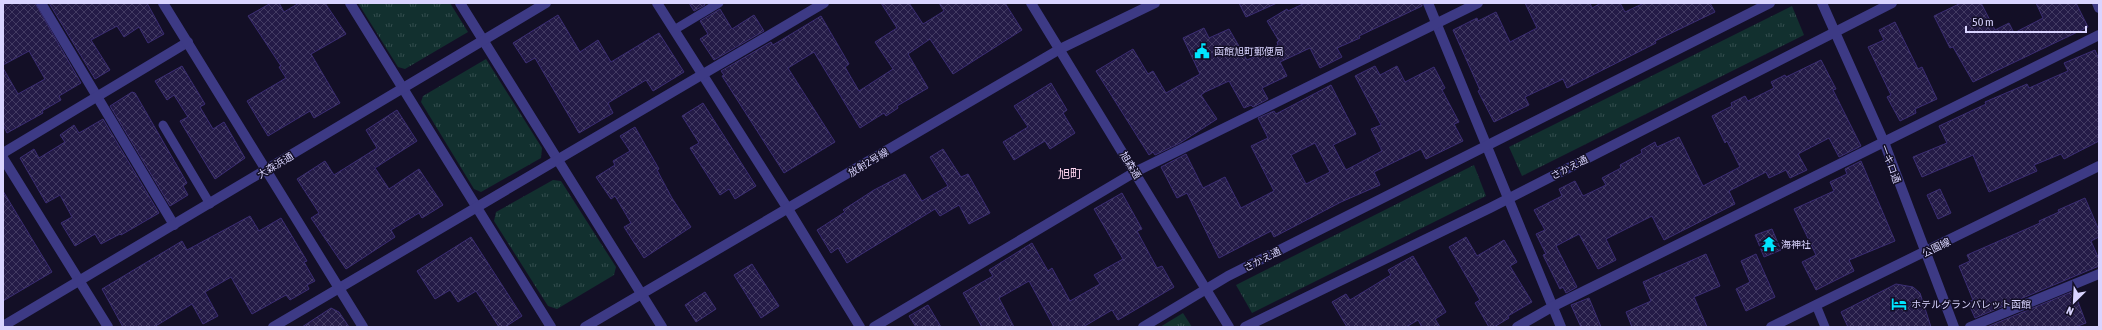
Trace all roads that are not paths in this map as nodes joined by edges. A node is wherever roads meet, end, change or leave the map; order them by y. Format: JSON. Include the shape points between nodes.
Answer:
{"nodes":[{"id":1,"x":41,"y":3,"type":"edge"},
{"id":2,"x":163,"y":3,"type":"edge"},
{"id":3,"x":350,"y":3,"type":"edge"},
{"id":4,"x":460,"y":3,"type":"edge"},
{"id":5,"x":546,"y":3,"type":"edge"},
{"id":6,"x":657,"y":3,"type":"edge"},
{"id":7,"x":720,"y":3,"type":"edge"},
{"id":8,"x":824,"y":3,"type":"edge"},
{"id":9,"x":1031,"y":3,"type":"edge"},
{"id":10,"x":1155,"y":3,"type":"edge"},
{"id":11,"x":1428,"y":3,"type":"edge"},
{"id":12,"x":1478,"y":3,"type":"edge"},
{"id":13,"x":1770,"y":3,"type":"edge"},
{"id":14,"x":1822,"y":3,"type":"edge"},
{"id":15,"x":1892,"y":3,"type":"edge"},
{"id":16,"x":2097,"y":3,"type":"edge"},
{"id":17,"x":2099,"y":8,"type":"edge"},
{"id":18,"x":1437,"y":23,"type":"junction"},
{"id":19,"x":674,"y":30,"type":"junction"},
{"id":20,"x":1835,"y":31,"type":"junction"},
{"id":21,"x":2099,"y":34,"type":"edge"},
{"id":22,"x":483,"y":41,"type":"junction"},
{"id":23,"x":188,"y":42,"type":"junction"},
{"id":24,"x":1060,"y":49,"type":"junction"},
{"id":25,"x":703,"y":74,"type":"junction"},
{"id":26,"x":403,"y":88,"type":"junction"},
{"id":27,"x":96,"y":97,"type":"junction"},
{"id":28,"x":163,"y":125,"type":"dead end"},
{"id":29,"x":1884,"y":142,"type":"junction"},
{"id":30,"x":1488,"y":145,"type":"junction"},
{"id":31,"x":3,"y":153,"type":"edge"},
{"id":32,"x":3,"y":158,"type":"edge"},
{"id":33,"x":559,"y":160,"type":"junction"},
{"id":34,"x":2099,"y":166,"type":"edge"},
{"id":35,"x":266,"y":171,"type":"junction"},
{"id":36,"x":1135,"y":172,"type":"junction"},
{"id":37,"x":1508,"y":198,"type":"junction"},
{"id":38,"x":210,"y":204,"type":"junction"},
{"id":39,"x":477,"y":207,"type":"junction"},
{"id":40,"x":788,"y":209,"type":"junction"},
{"id":41,"x":174,"y":225,"type":"junction"},
{"id":42,"x":1924,"y":253,"type":"junction"},
{"id":43,"x":2099,"y":274,"type":"edge"},
{"id":44,"x":80,"y":280,"type":"junction"},
{"id":45,"x":339,"y":288,"type":"junction"},
{"id":46,"x":1206,"y":288,"type":"junction"},
{"id":47,"x":642,"y":295,"type":"junction"},
{"id":48,"x":1816,"y":305,"type":"junction"},
{"id":49,"x":1552,"y":307,"type":"junction"},
{"id":50,"x":3,"y":326,"type":"edge"},
{"id":51,"x":108,"y":327,"type":"edge"},
{"id":52,"x":273,"y":327,"type":"edge"},
{"id":53,"x":363,"y":327,"type":"edge"},
{"id":54,"x":551,"y":327,"type":"edge"},
{"id":55,"x":585,"y":327,"type":"edge"},
{"id":56,"x":662,"y":327,"type":"edge"},
{"id":57,"x":860,"y":327,"type":"edge"},
{"id":58,"x":874,"y":327,"type":"edge"},
{"id":59,"x":1143,"y":327,"type":"edge"},
{"id":60,"x":1229,"y":327,"type":"edge"},
{"id":61,"x":1245,"y":327,"type":"edge"},
{"id":62,"x":1517,"y":327,"type":"edge"},
{"id":63,"x":1561,"y":327,"type":"edge"},
{"id":64,"x":1771,"y":327,"type":"edge"},
{"id":65,"x":1825,"y":327,"type":"edge"},
{"id":66,"x":1954,"y":327,"type":"edge"},
{"id":67,"x":1970,"y":327,"type":"edge"}],
"edges":[{"from":1,"to":27,"type":"street"},
{"from":2,"to":23,"type":"street"},
{"from":3,"to":26,"type":"street"},
{"from":4,"to":22,"type":"street"},
{"from":5,"to":22,"type":"street","name":"大森浜通"},
{"from":6,"to":19,"type":"street"},
{"from":7,"to":19,"type":"lane"},
{"from":8,"to":25,"type":"street"},
{"from":9,"to":24,"type":"street","name":"旭森通"},
{"from":10,"to":24,"type":"street","name":"放射2号線"},
{"from":11,"to":18,"type":"street"},
{"from":12,"to":18,"type":"street"},
{"from":13,"to":30,"type":"street","name":"さかえ通"},
{"from":14,"to":20,"type":"street","name":"一キロ通"},
{"from":15,"to":20,"type":"street","name":"さかえ通"},
{"from":16,"to":17,"type":"street"},
{"from":18,"to":30,"type":"street"},
{"from":18,"to":36,"type":"street"},
{"from":19,"to":25,"type":"street"},
{"from":20,"to":29,"type":"street","name":"一キロ通"},
{"from":20,"to":37,"type":"street","name":"さかえ通"},
{"from":21,"to":29,"type":"street"},
{"from":22,"to":26,"type":"street","name":"大森浜通"},
{"from":22,"to":33,"type":"street"},
{"from":23,"to":27,"type":"street"},
{"from":23,"to":35,"type":"street"},
{"from":24,"to":36,"type":"street","name":"旭森通"},
{"from":24,"to":40,"type":"street","name":"放射2号線"},
{"from":25,"to":33,"type":"street"},
{"from":25,"to":40,"type":"street"},
{"from":26,"to":35,"type":"street","name":"大森浜通"},
{"from":26,"to":39,"type":"street"},
{"from":27,"to":31,"type":"street"},
{"from":27,"to":41,"type":"street"},
{"from":28,"to":38,"type":"lane"},
{"from":29,"to":42,"type":"street","name":"一キロ通"},
{"from":29,"to":49,"type":"street"},
{"from":30,"to":37,"type":"street"},
{"from":30,"to":46,"type":"street","name":"さかえ通"},
{"from":32,"to":44,"type":"street"},
{"from":33,"to":39,"type":"street"},
{"from":33,"to":47,"type":"street"},
{"from":34,"to":42,"type":"street","name":"公園線"},
{"from":35,"to":38,"type":"street","name":"大森浜通"},
{"from":35,"to":45,"type":"street"},
{"from":36,"to":46,"type":"street","name":"旭森通"},
{"from":36,"to":58,"type":"street"},
{"from":37,"to":49,"type":"street"},
{"from":37,"to":61,"type":"street","name":"さかえ通"},
{"from":38,"to":41,"type":"street","name":"大森浜通"},
{"from":39,"to":45,"type":"street"},
{"from":39,"to":54,"type":"street"},
{"from":40,"to":47,"type":"street","name":"放射2号線"},
{"from":40,"to":57,"type":"street"},
{"from":41,"to":44,"type":"street","name":"大森浜通"},
{"from":42,"to":48,"type":"street","name":"公園線"},
{"from":42,"to":66,"type":"street","name":"一キロ通"},
{"from":43,"to":67,"type":"street"},
{"from":44,"to":50,"type":"street","name":"大森浜通"},
{"from":44,"to":51,"type":"street"},
{"from":45,"to":52,"type":"street"},
{"from":45,"to":53,"type":"street"},
{"from":46,"to":59,"type":"street","name":"さかえ通"},
{"from":46,"to":60,"type":"street","name":"旭森通"},
{"from":47,"to":55,"type":"street","name":"放射2号線"},
{"from":47,"to":56,"type":"street"},
{"from":48,"to":64,"type":"street","name":"公園線"},
{"from":48,"to":65,"type":"lane"},
{"from":49,"to":62,"type":"street"},
{"from":49,"to":63,"type":"street"}]}
